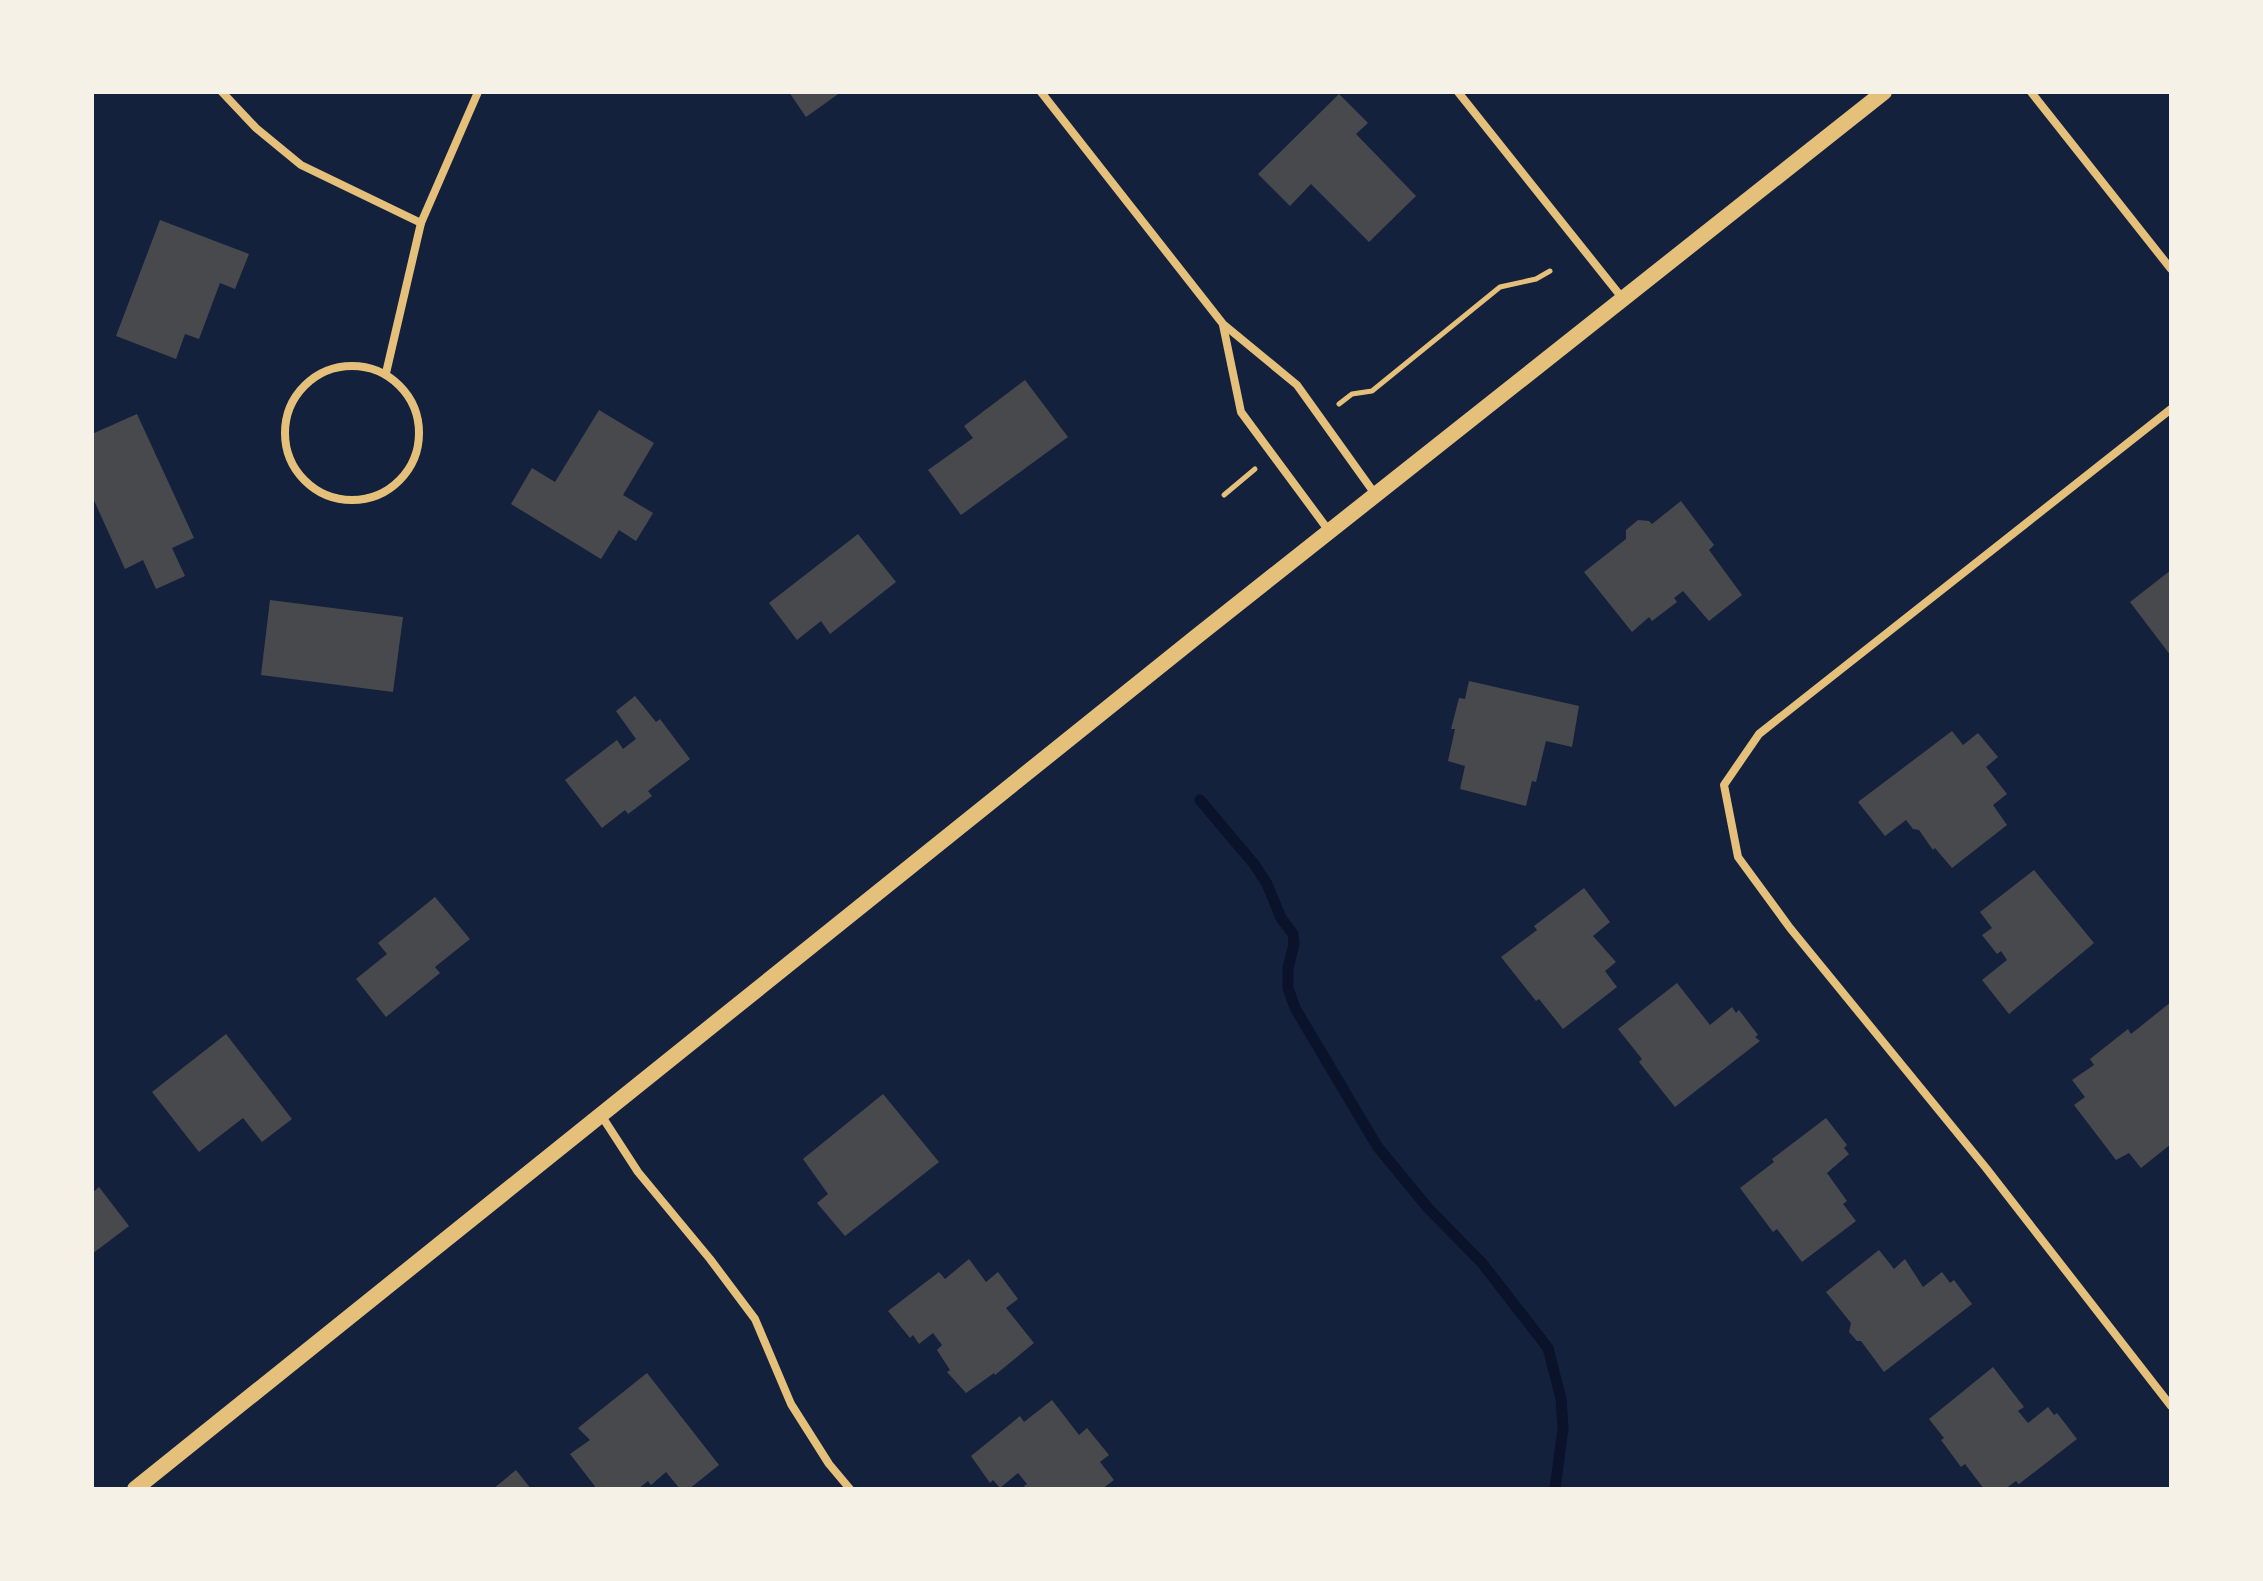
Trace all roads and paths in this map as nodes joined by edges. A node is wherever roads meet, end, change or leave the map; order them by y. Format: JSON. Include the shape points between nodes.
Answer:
{"nodes":[{"id":1,"x":222,"y":92,"type":"edge"},
{"id":2,"x":478,"y":92,"type":"edge"},
{"id":3,"x":1041,"y":92,"type":"edge"},
{"id":4,"x":1458,"y":92,"type":"edge"},
{"id":5,"x":1884,"y":92,"type":"edge"},
{"id":6,"x":2031,"y":92,"type":"edge"},
{"id":7,"x":421,"y":223,"type":"junction"},
{"id":8,"x":2171,"y":269,"type":"edge"},
{"id":9,"x":1550,"y":271,"type":"dead end"},
{"id":10,"x":1623,"y":299,"type":"junction"},
{"id":11,"x":1223,"y":324,"type":"junction"},
{"id":12,"x":386,"y":373,"type":"junction"},
{"id":13,"x":2171,"y":409,"type":"edge"},
{"id":14,"x":1320,"y":417,"type":"junction"},
{"id":15,"x":1272,"y":455,"type":"junction"},
{"id":16,"x":1375,"y":494,"type":"junction"},
{"id":17,"x":1224,"y":495,"type":"dead end"},
{"id":18,"x":1329,"y":531,"type":"junction"},
{"id":19,"x":600,"y":1114,"type":"junction"},
{"id":20,"x":2171,"y":1406,"type":"edge"},
{"id":21,"x":135,"y":1489,"type":"edge"},
{"id":22,"x":850,"y":1489,"type":"edge"}],
"edges":[{"from":1,"to":7,"type":"street","via":[[301,165]]},
{"from":2,"to":7,"type":"street"},
{"from":3,"to":11,"type":"street"},
{"from":4,"to":10,"type":"street"},
{"from":5,"to":10,"type":"main road"},
{"from":6,"to":8,"type":"street"},
{"from":7,"to":12,"type":"street"},
{"from":9,"to":14,"type":"path","via":[[1500,287],[1372,391],[1352,394]]},
{"from":10,"to":16,"type":"main road"},
{"from":11,"to":14,"type":"street","via":[[1297,385]]},
{"from":11,"to":15,"type":"street","via":[[1241,412]]},
{"from":12,"to":12,"type":"street","via":[[351,364],[317,373],[292,398],[283,433],[292,467],[318,492],[352,501],[386,492],[411,467],[420,433],[411,398]]},
{"from":13,"to":20,"type":"street","via":[[1759,734],[1724,785],[1738,857]]},
{"from":14,"to":16,"type":"street"},
{"from":15,"to":17,"type":"path"},
{"from":15,"to":18,"type":"street"},
{"from":16,"to":18,"type":"main road"},
{"from":18,"to":19,"type":"main road"},
{"from":19,"to":21,"type":"main road"},
{"from":19,"to":22,"type":"street","via":[[638,1172],[755,1319],[791,1404]]}]}
